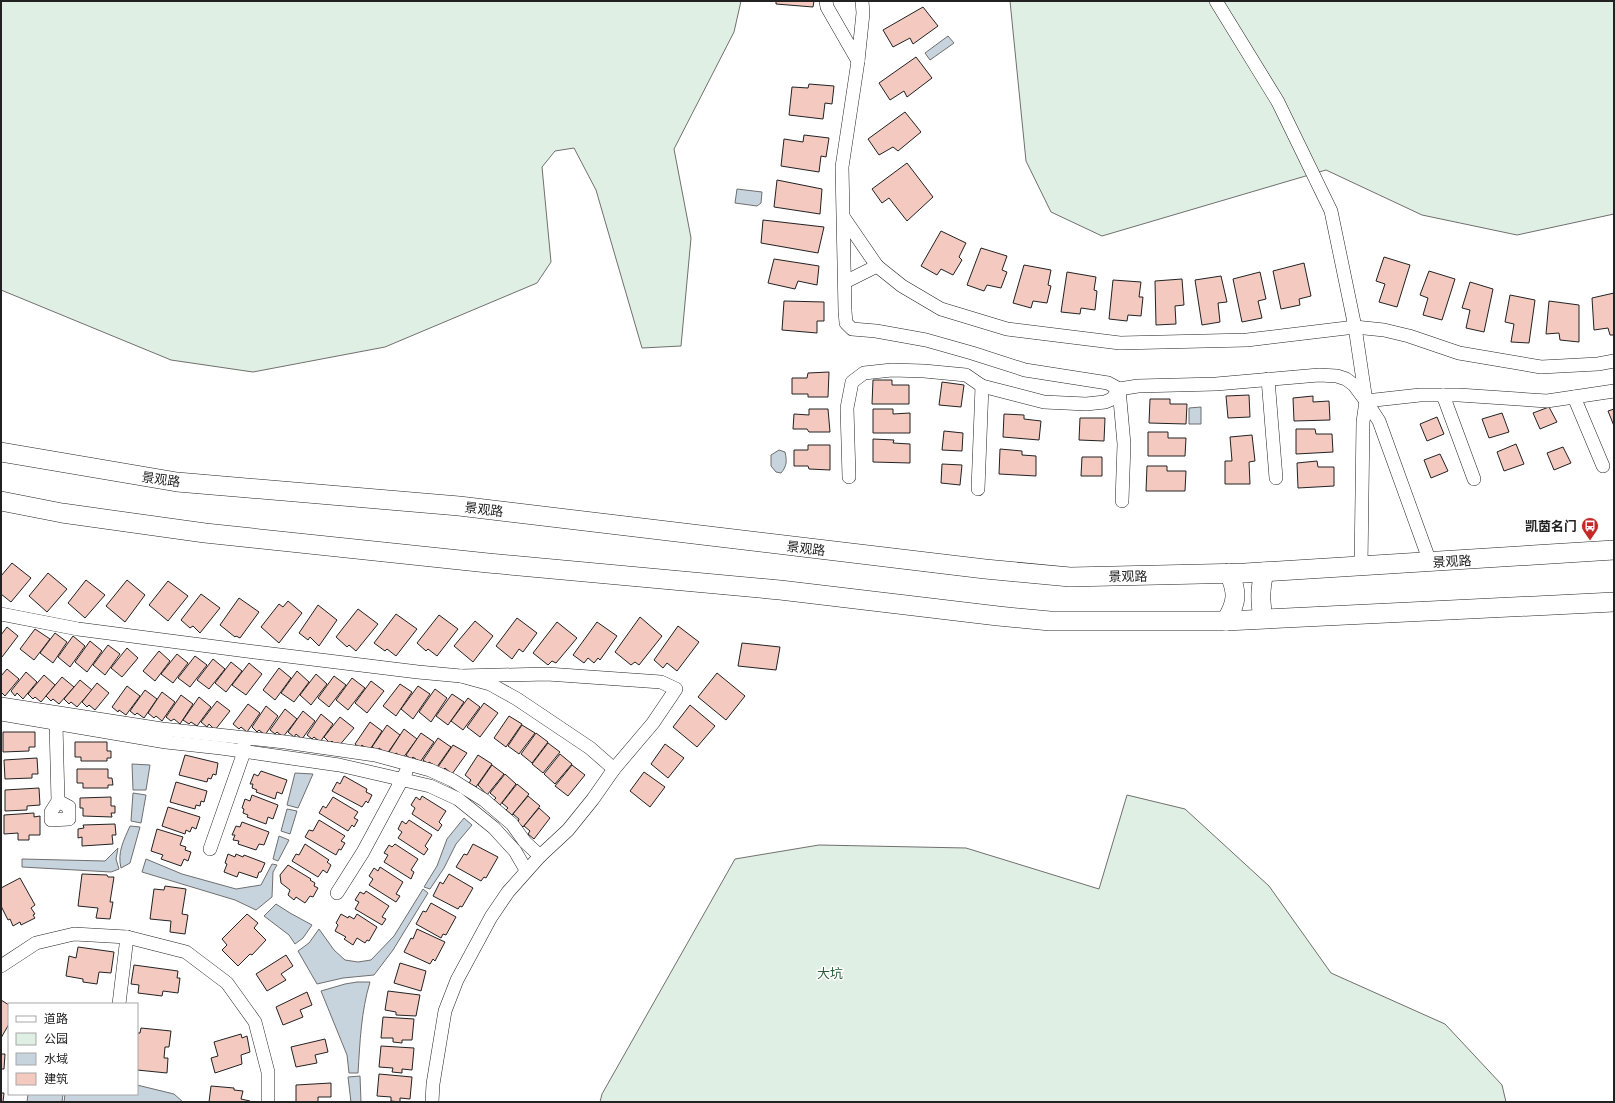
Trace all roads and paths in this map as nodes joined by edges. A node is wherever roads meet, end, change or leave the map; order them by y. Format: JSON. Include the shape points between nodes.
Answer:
{"nodes":[{"id":1,"x":826,"y":1,"type":"edge"},
{"id":2,"x":862,"y":1,"type":"edge"},
{"id":3,"x":1216,"y":1,"type":"edge"},
{"id":4,"x":858,"y":61,"type":"junction"},
{"id":5,"x":844,"y":218,"type":"junction"},
{"id":6,"x":876,"y":266,"type":"junction"},
{"id":7,"x":845,"y":282,"type":"junction"},
{"id":8,"x":1355,"y":327,"type":"junction"},
{"id":9,"x":1614,"y":361,"type":"edge"},
{"id":10,"x":1268,"y":379,"type":"junction"},
{"id":11,"x":982,"y":386,"type":"junction"},
{"id":12,"x":1119,"y":389,"type":"junction"},
{"id":13,"x":1614,"y":391,"type":"edge"},
{"id":14,"x":1443,"y":395,"type":"junction"},
{"id":15,"x":1574,"y":397,"type":"junction"},
{"id":16,"x":1366,"y":400,"type":"junction"},
{"id":17,"x":1,"y":452,"type":"edge"},
{"id":18,"x":1603,"y":466,"type":"dead end"},
{"id":19,"x":849,"y":477,"type":"dead end"},
{"id":20,"x":1276,"y":478,"type":"dead end"},
{"id":21,"x":1474,"y":480,"type":"dead end"},
{"id":22,"x":978,"y":488,"type":"dead end"},
{"id":23,"x":1,"y":501,"type":"edge"},
{"id":24,"x":1122,"y":501,"type":"dead end"},
{"id":25,"x":1614,"y":550,"type":"edge"},
{"id":26,"x":1430,"y":562,"type":"junction"},
{"id":27,"x":1362,"y":566,"type":"junction"},
{"id":28,"x":1264,"y":572,"type":"junction"},
{"id":29,"x":1229,"y":573,"type":"junction"},
{"id":30,"x":1614,"y":602,"type":"edge"},
{"id":31,"x":1,"y":614,"type":"edge"},
{"id":32,"x":1263,"y":618,"type":"junction"},
{"id":33,"x":1226,"y":621,"type":"junction"},
{"id":34,"x":461,"y":676,"type":"junction"},
{"id":35,"x":1,"y":704,"type":"edge"},
{"id":36,"x":1,"y":714,"type":"edge"},
{"id":37,"x":57,"y":718,"type":"junction"},
{"id":38,"x":245,"y":738,"type":"junction"},
{"id":39,"x":244,"y":752,"type":"junction"},
{"id":40,"x":409,"y":765,"type":"junction"},
{"id":41,"x":614,"y":769,"type":"junction"},
{"id":42,"x":404,"y":779,"type":"junction"},
{"id":43,"x":58,"y":801,"type":"dead end"},
{"id":44,"x":210,"y":849,"type":"dead end"},
{"id":45,"x":540,"y":856,"type":"junction"},
{"id":46,"x":526,"y":870,"type":"junction"},
{"id":47,"x":337,"y":894,"type":"dead end"},
{"id":48,"x":127,"y":937,"type":"junction"},
{"id":49,"x":1,"y":966,"type":"edge"},
{"id":50,"x":119,"y":1003,"type":"edge"},
{"id":51,"x":268,"y":1102,"type":"edge"},
{"id":52,"x":432,"y":1102,"type":"edge"}],
"edges":[{"from":1,"to":4,"type":"street"},
{"from":2,"to":4,"type":"street"},
{"from":3,"to":8,"type":"street","via":[[1278,102],[1331,211]]},
{"from":4,"to":5,"type":"street","via":[[842,167]]},
{"from":5,"to":6,"type":"street"},
{"from":5,"to":7,"type":"street"},
{"from":6,"to":7,"type":"street"},
{"from":6,"to":8,"type":"street","via":[[902,286],[941,309],[1015,330],[1120,343],[1247,340]]},
{"from":7,"to":12,"type":"street","via":[[846,323],[852,329],[926,340],[1025,370],[1108,383]]},
{"from":8,"to":9,"type":"street","via":[[1409,336],[1459,353],[1541,367]]},
{"from":8,"to":16,"type":"street"},
{"from":10,"to":12,"type":"street"},
{"from":10,"to":16,"type":"street","via":[[1337,376],[1354,385]]},
{"from":10,"to":20,"type":"street"},
{"from":11,"to":12,"type":"street","via":[[1044,402],[1086,404],[1112,399]]},
{"from":11,"to":19,"type":"street","via":[[966,375],[924,370],[864,373],[852,382],[848,408]]},
{"from":11,"to":22,"type":"street"},
{"from":12,"to":24,"type":"street","via":[[1124,444]]},
{"from":13,"to":15,"type":"street"},
{"from":14,"to":15,"type":"street","via":[[1547,401]]},
{"from":14,"to":16,"type":"street"},
{"from":14,"to":21,"type":"street"},
{"from":15,"to":18,"type":"street"},
{"from":16,"to":26,"type":"street","via":[[1379,421]]},
{"from":16,"to":27,"type":"street","via":[[1363,422]]},
{"from":17,"to":29,"type":"street","name":"景观路","via":[[177,482],[459,506],[985,569],[1070,577]]},
{"from":23,"to":33,"type":"street","via":[[62,513],[205,533],[780,590],[998,616],[1050,621]]},
{"from":25,"to":26,"type":"street","name":"景观路"},
{"from":26,"to":27,"type":"street","name":"景观路"},
{"from":27,"to":28,"type":"street","name":"景观路"},
{"from":28,"to":29,"type":"street","name":"景观路"},
{"from":28,"to":32,"type":"street","via":[[1260,588]]},
{"from":29,"to":33,"type":"street","via":[[1235,586],[1236,597],[1234,608]]},
{"from":30,"to":32,"type":"street"},
{"from":31,"to":34,"type":"street","via":[[78,628],[247,652]]},
{"from":32,"to":33,"type":"street"},
{"from":34,"to":41,"type":"street","via":[[490,684],[517,699],[590,748]]},
{"from":34,"to":41,"type":"street","via":[[547,674],[661,682],[676,689],[653,723]]},
{"from":35,"to":37,"type":"street"},
{"from":36,"to":37,"type":"street"},
{"from":37,"to":38,"type":"street"},
{"from":37,"to":39,"type":"street","via":[[166,742]]},
{"from":37,"to":43,"type":"street"},
{"from":38,"to":39,"type":"street"},
{"from":38,"to":40,"type":"street","via":[[375,756]]},
{"from":39,"to":42,"type":"street","via":[[339,766]]},
{"from":39,"to":44,"type":"street"},
{"from":40,"to":42,"type":"street"},
{"from":40,"to":45,"type":"street","via":[[430,770],[452,780],[484,800],[512,824],[524,842]]},
{"from":41,"to":45,"type":"street","via":[[568,830]]},
{"from":42,"to":46,"type":"street","via":[[430,786],[458,799],[494,828],[515,851]]},
{"from":42,"to":47,"type":"street"},
{"from":45,"to":46,"type":"street"},
{"from":46,"to":52,"type":"street","via":[[491,917],[457,980],[446,1011]]},
{"from":48,"to":49,"type":"street","via":[[74,934],[36,943]]},
{"from":48,"to":50,"type":"street"},
{"from":48,"to":51,"type":"street","via":[[186,952],[227,982],[256,1022],[268,1072]]}]}
